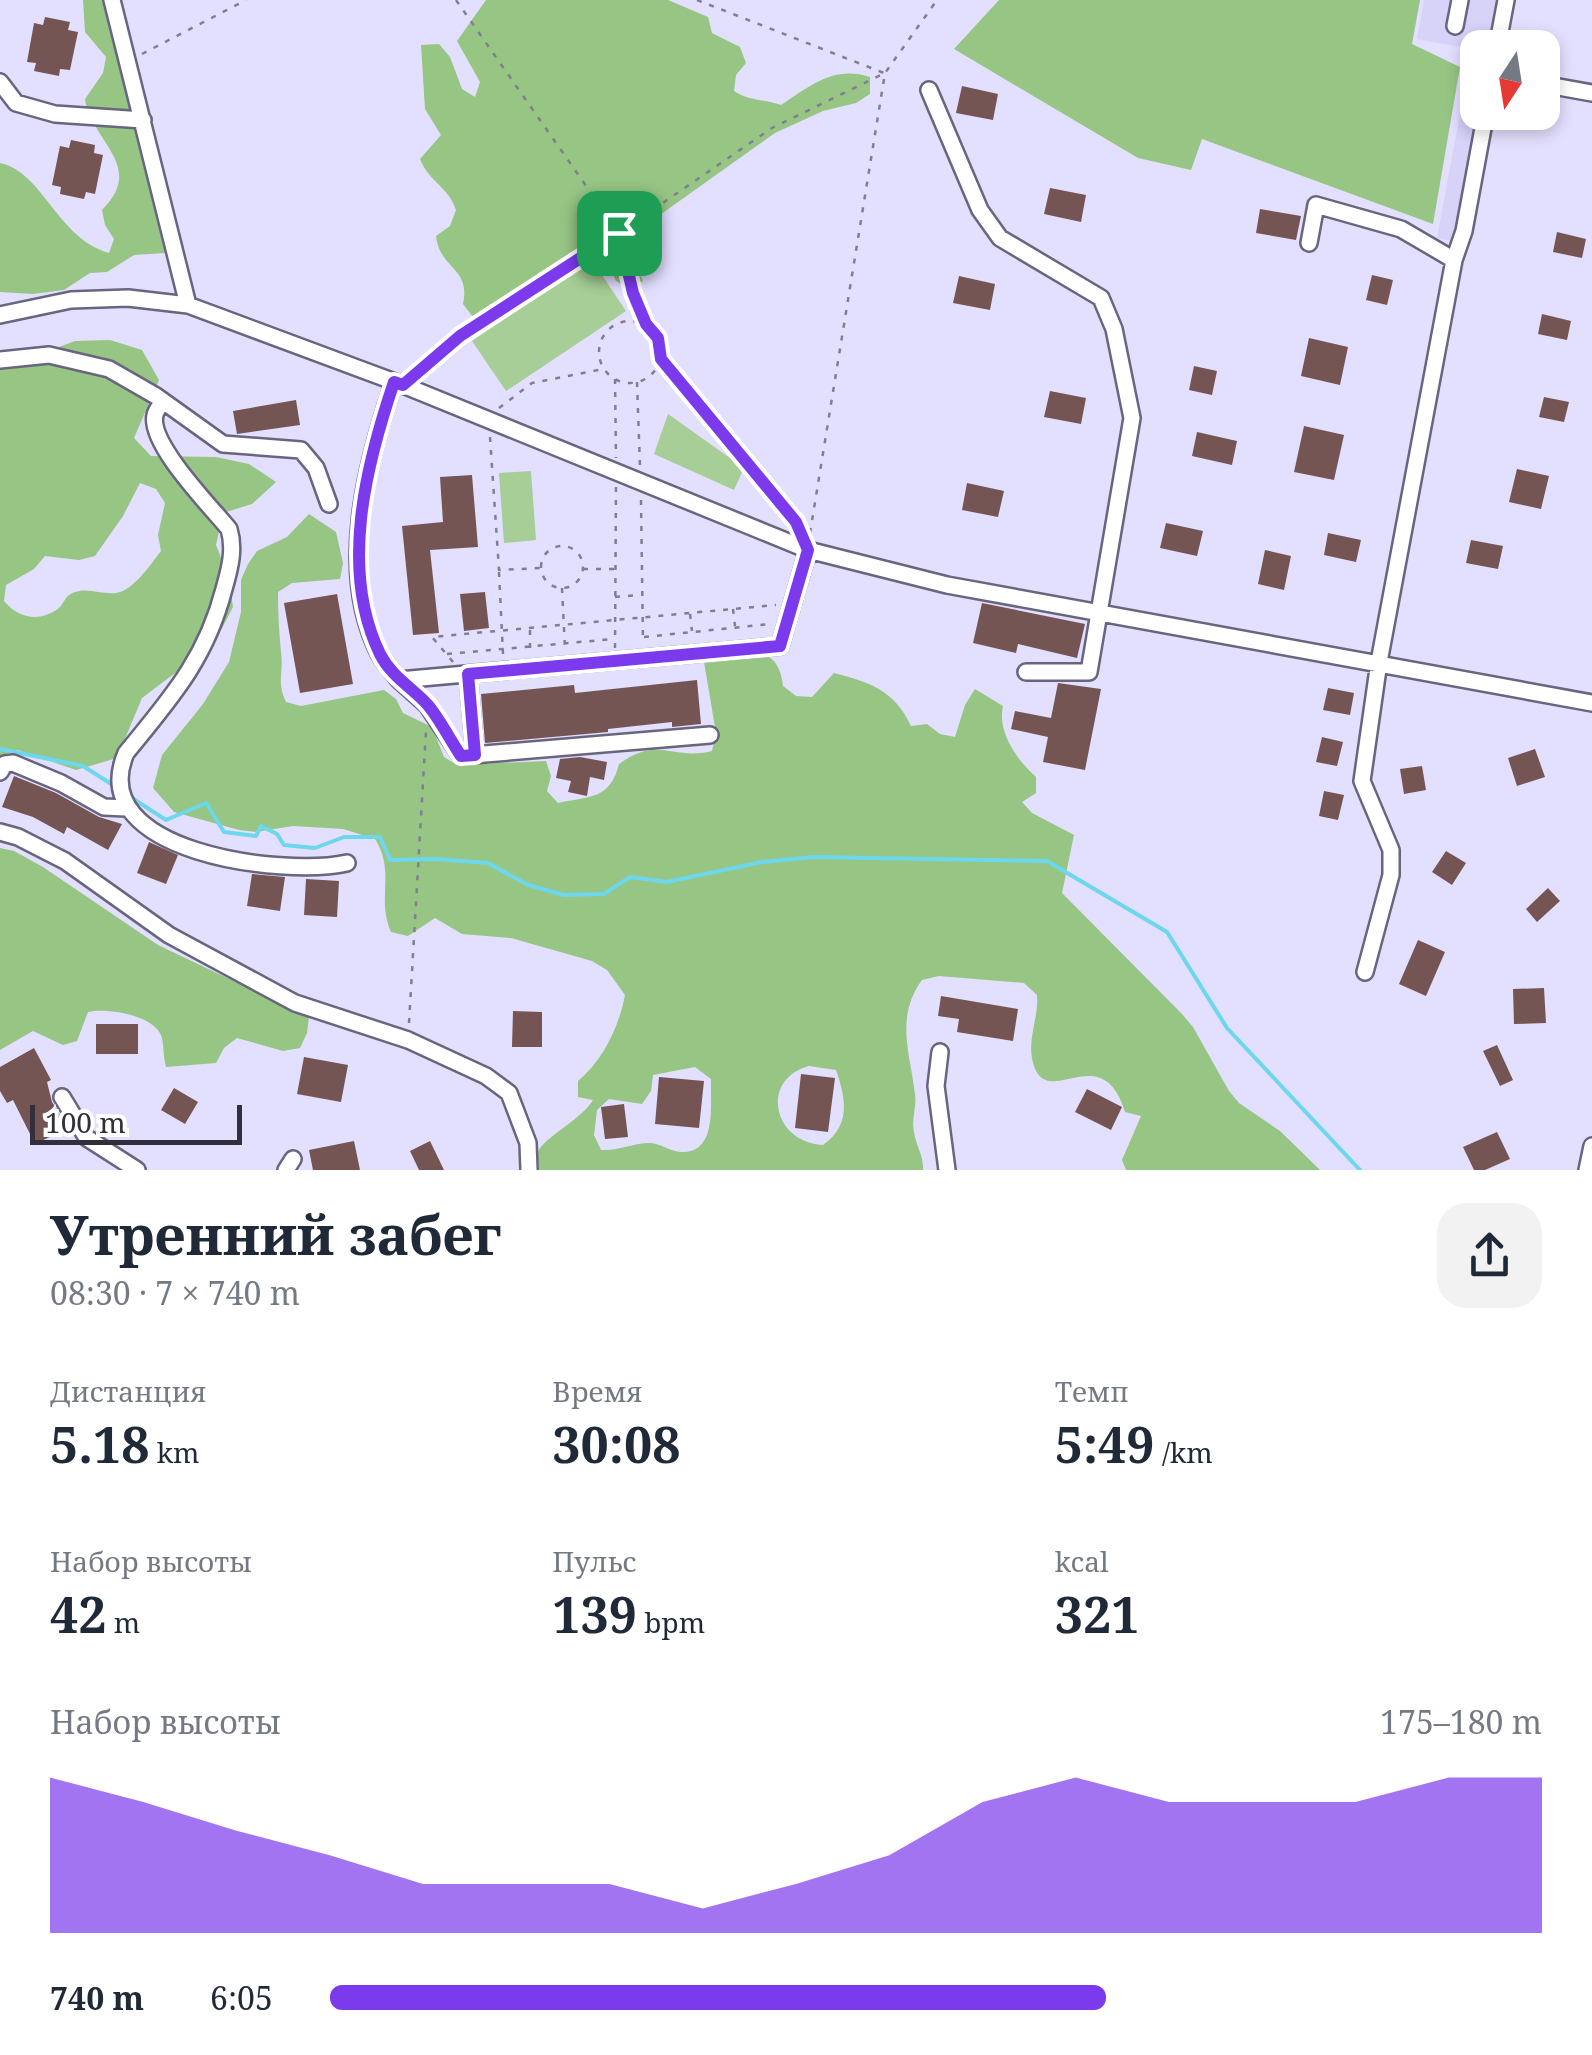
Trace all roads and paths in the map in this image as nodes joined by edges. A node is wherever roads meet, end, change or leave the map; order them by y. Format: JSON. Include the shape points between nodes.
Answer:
{"nodes":[{"id":1,"x":112,"y":0,"type":"edge"},
{"id":2,"x":246,"y":0,"type":"edge"},
{"id":3,"x":456,"y":0,"type":"edge"},
{"id":4,"x":698,"y":0,"type":"edge"},
{"id":5,"x":937,"y":0,"type":"edge"},
{"id":6,"x":1460,"y":0,"type":"edge"},
{"id":7,"x":1506,"y":0,"type":"edge"},
{"id":8,"x":1455,"y":26,"type":"dead end"},
{"id":9,"x":1501,"y":30,"type":"edge"},
{"id":10,"x":128,"y":62,"type":"junction"},
{"id":11,"x":885,"y":73,"type":"junction"},
{"id":12,"x":0,"y":82,"type":"edge"},
{"id":13,"x":1560,"y":87,"type":"edge"},
{"id":14,"x":929,"y":90,"type":"dead end"},
{"id":15,"x":1592,"y":93,"type":"edge"},
{"id":16,"x":143,"y":120,"type":"junction"},
{"id":17,"x":1483,"y":130,"type":"edge"},
{"id":18,"x":619,"y":233,"type":"junction"},
{"id":19,"x":1310,"y":243,"type":"dead end"},
{"id":20,"x":1454,"y":260,"type":"junction"},
{"id":21,"x":188,"y":305,"type":"junction"},
{"id":22,"x":0,"y":315,"type":"edge"},
{"id":23,"x":646,"y":324,"type":"junction"},
{"id":24,"x":661,"y":359,"type":"junction"},
{"id":25,"x":0,"y":360,"type":"edge"},
{"id":26,"x":603,"y":369,"type":"junction"},
{"id":27,"x":614,"y":379,"type":"junction"},
{"id":28,"x":636,"y":382,"type":"junction"},
{"id":29,"x":399,"y":383,"type":"junction"},
{"id":30,"x":163,"y":401,"type":"junction"},
{"id":31,"x":488,"y":421,"type":"junction"},
{"id":32,"x":616,"y":473,"type":"junction"},
{"id":33,"x":640,"y":482,"type":"junction"},
{"id":34,"x":329,"y":504,"type":"dead end"},
{"id":35,"x":808,"y":550,"type":"junction"},
{"id":36,"x":541,"y":568,"type":"junction"},
{"id":37,"x":583,"y":569,"type":"junction"},
{"id":38,"x":615,"y":569,"type":"junction"},
{"id":39,"x":499,"y":570,"type":"junction"},
{"id":40,"x":562,"y":588,"type":"junction"},
{"id":41,"x":642,"y":595,"type":"junction"},
{"id":42,"x":615,"y":596,"type":"junction"},
{"id":43,"x":792,"y":603,"type":"junction"},
{"id":44,"x":733,"y":609,"type":"junction"},
{"id":45,"x":690,"y":613,"type":"junction"},
{"id":46,"x":1099,"y":614,"type":"junction"},
{"id":47,"x":643,"y":617,"type":"junction"},
{"id":48,"x":615,"y":620,"type":"junction"},
{"id":49,"x":786,"y":623,"type":"junction"},
{"id":50,"x":564,"y":625,"type":"junction"},
{"id":51,"x":530,"y":628,"type":"junction"},
{"id":52,"x":735,"y":628,"type":"junction"},
{"id":53,"x":503,"y":631,"type":"junction"},
{"id":54,"x":692,"y":632,"type":"junction"},
{"id":55,"x":643,"y":637,"type":"junction"},
{"id":56,"x":615,"y":639,"type":"junction"},
{"id":57,"x":564,"y":644,"type":"junction"},
{"id":58,"x":530,"y":646,"type":"junction"},
{"id":59,"x":503,"y":649,"type":"junction"},
{"id":60,"x":446,"y":654,"type":"junction"},
{"id":61,"x":644,"y":658,"type":"junction"},
{"id":62,"x":614,"y":661,"type":"junction"},
{"id":63,"x":1379,"y":662,"type":"junction"},
{"id":64,"x":565,"y":665,"type":"junction"},
{"id":65,"x":530,"y":668,"type":"junction"},
{"id":66,"x":504,"y":671,"type":"junction"},
{"id":67,"x":1026,"y":672,"type":"dead end"},
{"id":68,"x":466,"y":674,"type":"junction"},
{"id":69,"x":399,"y":680,"type":"junction"},
{"id":70,"x":1592,"y":703,"type":"edge"},
{"id":71,"x":710,"y":735,"type":"dead end"},
{"id":72,"x":425,"y":753,"type":"dead end"},
{"id":73,"x":475,"y":755,"type":"junction"},
{"id":74,"x":0,"y":772,"type":"edge"},
{"id":75,"x":126,"y":808,"type":"junction"},
{"id":76,"x":0,"y":832,"type":"edge"},
{"id":77,"x":347,"y":863,"type":"dead end"},
{"id":78,"x":1365,"y":972,"type":"dead end"},
{"id":79,"x":408,"y":1040,"type":"junction"},
{"id":80,"x":940,"y":1052,"type":"dead end"},
{"id":81,"x":62,"y":1098,"type":"dead end"},
{"id":82,"x":1592,"y":1146,"type":"edge"},
{"id":83,"x":137,"y":1170,"type":"edge"},
{"id":84,"x":529,"y":1170,"type":"edge"},
{"id":85,"x":947,"y":1170,"type":"edge"},
{"id":86,"x":1588,"y":1170,"type":"edge"}],
"edges":[{"from":1,"to":10,"type":"street"},
{"from":2,"to":10,"type":"path"},
{"from":3,"to":18,"type":"path"},
{"from":4,"to":11,"type":"path"},
{"from":5,"to":11,"type":"path"},
{"from":6,"to":8,"type":"street"},
{"from":7,"to":9,"type":"street"},
{"from":10,"to":16,"type":"street"},
{"from":11,"to":18,"type":"path","via":[[772,128]]},
{"from":11,"to":35,"type":"path"},
{"from":12,"to":16,"type":"street","via":[[16,103],[55,114]]},
{"from":13,"to":15,"type":"street"},
{"from":14,"to":46,"type":"street","via":[[980,210],[1000,238],[1101,298],[1114,329],[1132,418]]},
{"from":16,"to":21,"type":"street"},
{"from":17,"to":20,"type":"street"},
{"from":18,"to":23,"type":"path"},
{"from":18,"to":29,"type":"path"},
{"from":19,"to":20,"type":"street","via":[[1316,205],[1402,229]]},
{"from":20,"to":63,"type":"street"},
{"from":21,"to":22,"type":"street","via":[[71,300]]},
{"from":21,"to":29,"type":"street"},
{"from":23,"to":24,"type":"path","via":[[658,338]]},
{"from":23,"to":26,"type":"path","via":[[620,322],[605,332],[598,353]]},
{"from":24,"to":28,"type":"path","via":[[651,375]]},
{"from":24,"to":35,"type":"path","via":[[796,522]]},
{"from":25,"to":30,"type":"street","via":[[48,354],[109,368]]},
{"from":26,"to":27,"type":"path"},
{"from":26,"to":31,"type":"path","via":[[532,383]]},
{"from":27,"to":28,"type":"path"},
{"from":27,"to":32,"type":"path"},
{"from":28,"to":33,"type":"path"},
{"from":29,"to":31,"type":"street"},
{"from":29,"to":69,"type":"street","via":[[378,428],[358,573],[380,655]]},
{"from":30,"to":34,"type":"street","via":[[223,444],[301,450],[316,468]]},
{"from":30,"to":75,"type":"street","via":[[154,416],[156,431],[229,528],[233,543],[217,617],[192,670],[119,768]]},
{"from":31,"to":32,"type":"street"},
{"from":31,"to":39,"type":"path"},
{"from":32,"to":33,"type":"street"},
{"from":32,"to":38,"type":"path"},
{"from":33,"to":35,"type":"street"},
{"from":33,"to":41,"type":"path"},
{"from":35,"to":43,"type":"street"},
{"from":35,"to":46,"type":"street","via":[[947,586]]},
{"from":36,"to":37,"type":"path","via":[[545,554],[563,546],[580,556]]},
{"from":36,"to":39,"type":"path"},
{"from":36,"to":40,"type":"path"},
{"from":37,"to":38,"type":"path"},
{"from":37,"to":40,"type":"path","via":[[574,584]]},
{"from":38,"to":42,"type":"path"},
{"from":39,"to":53,"type":"path"},
{"from":40,"to":50,"type":"path"},
{"from":41,"to":42,"type":"path"},
{"from":41,"to":47,"type":"path"},
{"from":42,"to":48,"type":"path"},
{"from":43,"to":44,"type":"path"},
{"from":43,"to":49,"type":"street"},
{"from":44,"to":45,"type":"path"},
{"from":44,"to":52,"type":"path"},
{"from":45,"to":47,"type":"path"},
{"from":45,"to":54,"type":"path"},
{"from":46,"to":63,"type":"street"},
{"from":46,"to":67,"type":"street","via":[[1089,672]]},
{"from":47,"to":48,"type":"path"},
{"from":47,"to":55,"type":"path"},
{"from":48,"to":50,"type":"path"},
{"from":48,"to":56,"type":"path"},
{"from":49,"to":52,"type":"path"},
{"from":49,"to":61,"type":"street","via":[[780,646]]},
{"from":50,"to":51,"type":"path"},
{"from":50,"to":57,"type":"path"},
{"from":51,"to":53,"type":"path"},
{"from":51,"to":58,"type":"path"},
{"from":52,"to":54,"type":"path"},
{"from":53,"to":59,"type":"path"},
{"from":53,"to":60,"type":"path","via":[[432,637]]},
{"from":54,"to":55,"type":"path"},
{"from":55,"to":61,"type":"path"},
{"from":56,"to":57,"type":"path"},
{"from":56,"to":62,"type":"path"},
{"from":57,"to":58,"type":"path"},
{"from":57,"to":64,"type":"path"},
{"from":58,"to":59,"type":"path"},
{"from":58,"to":65,"type":"path"},
{"from":59,"to":60,"type":"path"},
{"from":59,"to":66,"type":"path"},
{"from":60,"to":68,"type":"path"},
{"from":61,"to":62,"type":"street"},
{"from":62,"to":64,"type":"street"},
{"from":63,"to":70,"type":"street"},
{"from":63,"to":78,"type":"street","via":[[1362,781],[1391,850],[1391,875]]},
{"from":64,"to":65,"type":"street"},
{"from":65,"to":66,"type":"street"},
{"from":66,"to":68,"type":"street"},
{"from":68,"to":69,"type":"street"},
{"from":68,"to":73,"type":"street"},
{"from":69,"to":73,"type":"street","via":[[427,705],[461,756]]},
{"from":71,"to":73,"type":"street"},
{"from":72,"to":79,"type":"path"},
{"from":74,"to":75,"type":"street","via":[[13,764],[104,807]]},
{"from":75,"to":77,"type":"street","via":[[136,822],[200,851],[320,869]]},
{"from":76,"to":79,"type":"street","via":[[65,860],[169,935],[296,1003]]},
{"from":79,"to":84,"type":"street","via":[[509,1093],[528,1143]]},
{"from":80,"to":85,"type":"street","via":[[936,1086]]},
{"from":81,"to":83,"type":"street","via":[[87,1138]]},
{"from":82,"to":86,"type":"street"}]}
